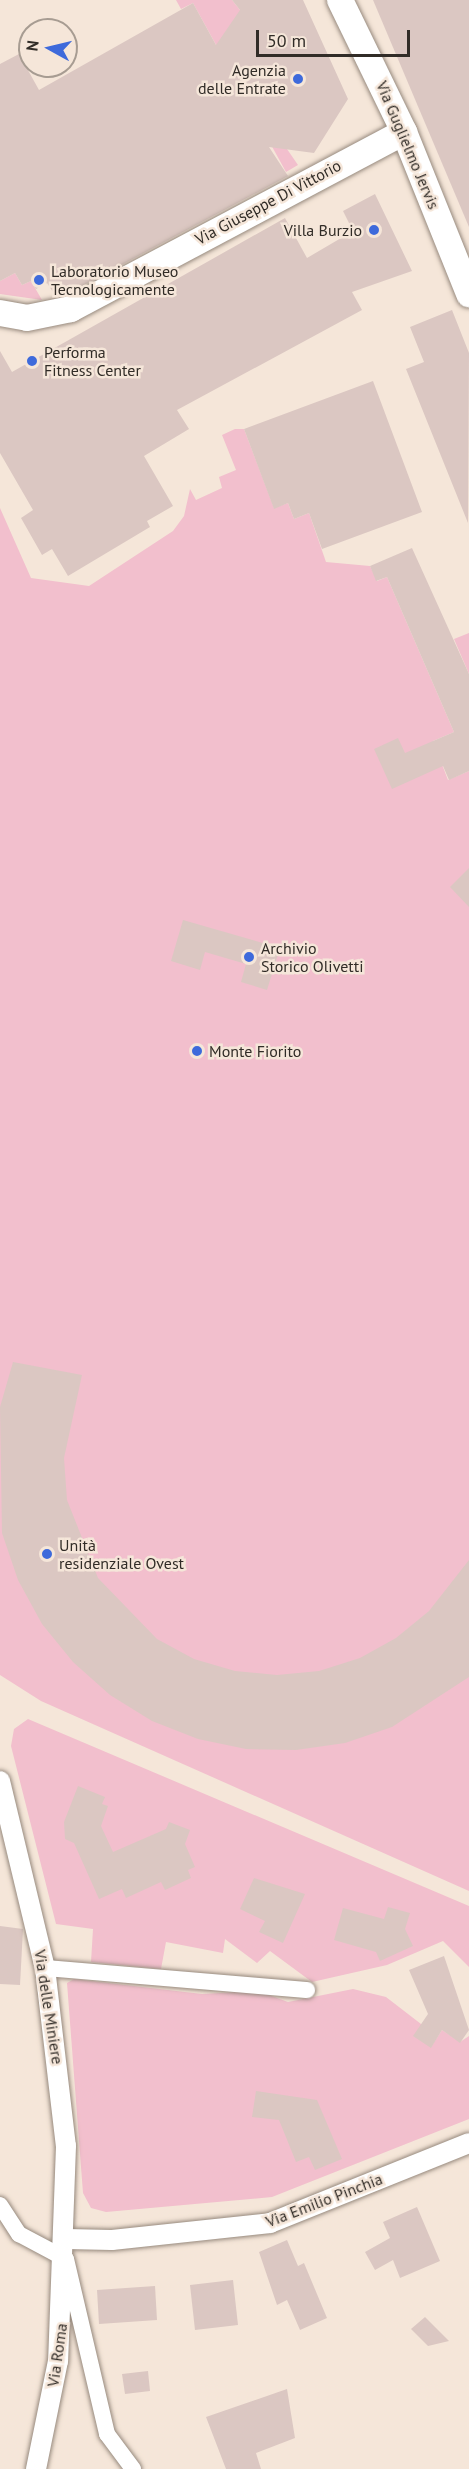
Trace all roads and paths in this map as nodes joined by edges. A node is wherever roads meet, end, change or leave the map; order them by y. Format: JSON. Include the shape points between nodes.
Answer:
{"nodes":[{"id":1,"x":340,"y":0,"type":"edge"},
{"id":2,"x":404,"y":132,"type":"junction"},
{"id":3,"x":469,"y":294,"type":"edge"},
{"id":4,"x":0,"y":313,"type":"edge"},
{"id":5,"x":0,"y":1780,"type":"edge"},
{"id":6,"x":45,"y":1968,"type":"junction"},
{"id":7,"x":307,"y":1990,"type":"dead end"},
{"id":8,"x":469,"y":2143,"type":"edge"},
{"id":9,"x":0,"y":2205,"type":"edge"},
{"id":10,"x":66,"y":2239,"type":"junction"},
{"id":11,"x":66,"y":2259,"type":"junction"},
{"id":12,"x":36,"y":2469,"type":"edge"},
{"id":13,"x":133,"y":2469,"type":"edge"}],
"edges":[{"from":1,"to":2,"type":"main road","name":"Via Guglielmo Jervis"},
{"from":2,"to":3,"type":"main road","name":"Via Guglielmo Jervis"},
{"from":2,"to":4,"type":"main road","name":"Via Giuseppe Di Vittorio","via":[[71,309],[27,318]]},
{"from":5,"to":6,"type":"street","name":"Via delle Miniere"},
{"from":6,"to":7,"type":"street"},
{"from":6,"to":10,"type":"street","name":"Via delle Miniere","via":[[66,2146]]},
{"from":8,"to":10,"type":"street","name":"Via Emilio Pinchia","via":[[270,2223],[112,2240]]},
{"from":9,"to":11,"type":"street","via":[[20,2234]]},
{"from":10,"to":11,"type":"street","name":"Via Roma"},
{"from":11,"to":12,"type":"street","name":"Via Roma","via":[[58,2361]]},
{"from":11,"to":13,"type":"street","via":[[107,2434]]}]}
